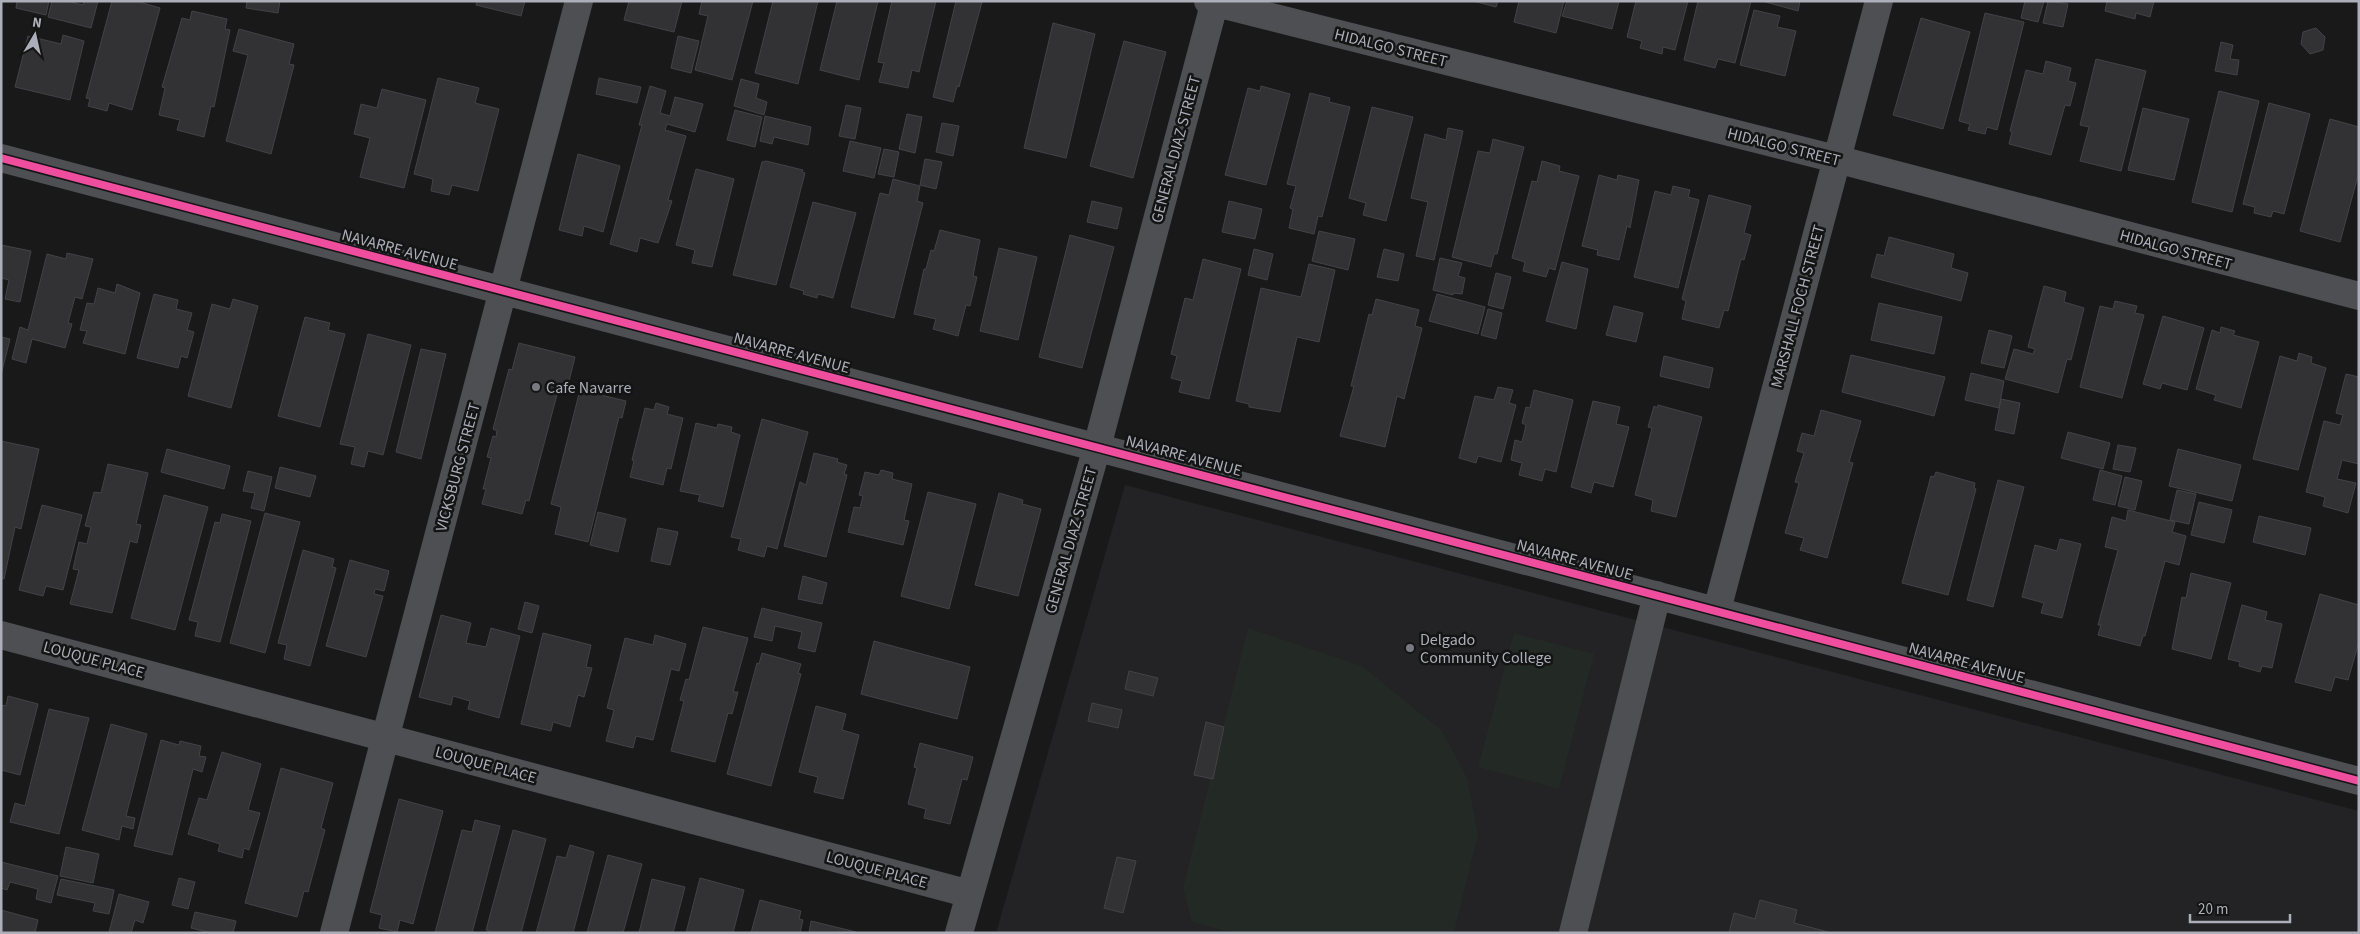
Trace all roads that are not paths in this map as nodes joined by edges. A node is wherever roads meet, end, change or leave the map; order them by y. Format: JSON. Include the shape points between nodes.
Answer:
{"nodes":[{"id":1,"x":579,"y":1,"type":"edge"},
{"id":2,"x":1879,"y":1,"type":"edge"},
{"id":3,"x":1212,"y":2,"type":"edge"},
{"id":4,"x":1,"y":158,"type":"edge"},
{"id":5,"x":1836,"y":159,"type":"junction"},
{"id":6,"x":503,"y":290,"type":"junction"},
{"id":7,"x":2359,"y":296,"type":"edge"},
{"id":8,"x":1096,"y":447,"type":"junction"},
{"id":9,"x":1657,"y":595,"type":"junction"},
{"id":10,"x":1717,"y":610,"type":"junction"},
{"id":11,"x":1,"y":635,"type":"edge"},
{"id":12,"x":386,"y":737,"type":"junction"},
{"id":13,"x":2359,"y":781,"type":"edge"},
{"id":14,"x":970,"y":894,"type":"junction"},
{"id":15,"x":334,"y":933,"type":"edge"},
{"id":16,"x":959,"y":933,"type":"edge"},
{"id":17,"x":1573,"y":933,"type":"edge"}],
"edges":[{"from":1,"to":6,"type":"street","name":"VICKSBURG STREET"},
{"from":2,"to":5,"type":"street","name":"MARSHALL FOCH STREET"},
{"from":3,"to":5,"type":"street","name":"HIDALGO STREET"},
{"from":3,"to":8,"type":"street","name":"GENERAL DIAZ STREET"},
{"from":4,"to":6,"type":"street","name":"NAVARRE AVENUE"},
{"from":5,"to":7,"type":"street","name":"HIDALGO STREET"},
{"from":5,"to":10,"type":"street","name":"MARSHALL FOCH STREET"},
{"from":6,"to":8,"type":"street","name":"NAVARRE AVENUE"},
{"from":6,"to":12,"type":"street","name":"VICKSBURG STREET"},
{"from":8,"to":9,"type":"street","name":"NAVARRE AVENUE"},
{"from":8,"to":14,"type":"street","name":"GENERAL DIAZ STREET"},
{"from":9,"to":10,"type":"street","name":"NAVARRE AVENUE"},
{"from":9,"to":17,"type":"street"},
{"from":10,"to":13,"type":"street","name":"NAVARRE AVENUE"},
{"from":11,"to":12,"type":"street","name":"LOUQUE PLACE"},
{"from":12,"to":14,"type":"street","name":"LOUQUE PLACE"},
{"from":12,"to":15,"type":"street","name":"VICKSBURG STREET"},
{"from":14,"to":16,"type":"street","name":"GENERAL DIAZ STREET"}]}
